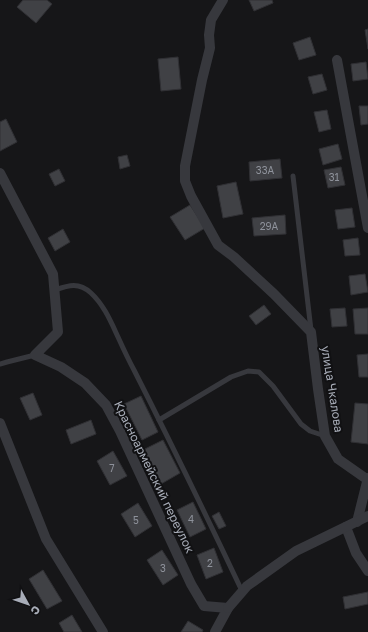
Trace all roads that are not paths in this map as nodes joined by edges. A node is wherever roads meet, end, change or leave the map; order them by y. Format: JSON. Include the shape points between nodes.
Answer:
{"nodes":[{"id":1,"x":224,"y":0,"type":"edge"},
{"id":2,"x":336,"y":60,"type":"dead end"},
{"id":3,"x":0,"y":173,"type":"edge"},
{"id":4,"x":293,"y":176,"type":"dead end"},
{"id":5,"x":368,"y":228,"type":"edge"},
{"id":6,"x":55,"y":290,"type":"junction"},
{"id":7,"x":311,"y":332,"type":"junction"},
{"id":8,"x":35,"y":355,"type":"junction"},
{"id":9,"x":0,"y":364,"type":"edge"},
{"id":10,"x":159,"y":420,"type":"junction"},
{"id":11,"x":0,"y":423,"type":"edge"},
{"id":12,"x":325,"y":436,"type":"junction"},
{"id":13,"x":368,"y":479,"type":"edge"},
{"id":14,"x":368,"y":516,"type":"edge"},
{"id":15,"x":357,"y":522,"type":"junction"},
{"id":16,"x":346,"y":527,"type":"junction"},
{"id":17,"x":368,"y":571,"type":"edge"},
{"id":18,"x":242,"y":591,"type":"junction"},
{"id":19,"x":228,"y":608,"type":"junction"},
{"id":20,"x":102,"y":632,"type":"edge"},
{"id":21,"x":215,"y":632,"type":"edge"}],
"edges":[{"from":1,"to":7,"type":"street","via":[[210,20],[210,48],[185,166],[185,181],[190,196],[218,245],[274,294]]},
{"from":2,"to":5,"type":"street"},
{"from":3,"to":6,"type":"street","via":[[53,274]]},
{"from":4,"to":7,"type":"lane"},
{"from":6,"to":8,"type":"street","via":[[58,332]]},
{"from":6,"to":10,"type":"lane","via":[[75,285],[84,288],[106,311]]},
{"from":7,"to":12,"type":"street","name":"улица Чкалова"},
{"from":8,"to":9,"type":"lane"},
{"from":8,"to":19,"type":"street","name":"Красноармейский переулок","via":[[61,367],[85,383],[106,405],[191,584],[204,606]]},
{"from":10,"to":12,"type":"lane","via":[[231,377],[248,371],[259,372],[301,424],[310,431]]},
{"from":10,"to":18,"type":"lane"},
{"from":11,"to":20,"type":"street","via":[[46,539]]},
{"from":12,"to":13,"type":"street","name":"улица Чкалова","via":[[338,459]]},
{"from":13,"to":15,"type":"street","name":"улица Чкалова"},
{"from":14,"to":15,"type":"street"},
{"from":15,"to":16,"type":"street"},
{"from":16,"to":17,"type":"street","via":[[356,554]]},
{"from":16,"to":18,"type":"street","via":[[296,552]]},
{"from":18,"to":19,"type":"street"},
{"from":19,"to":21,"type":"street"}]}
